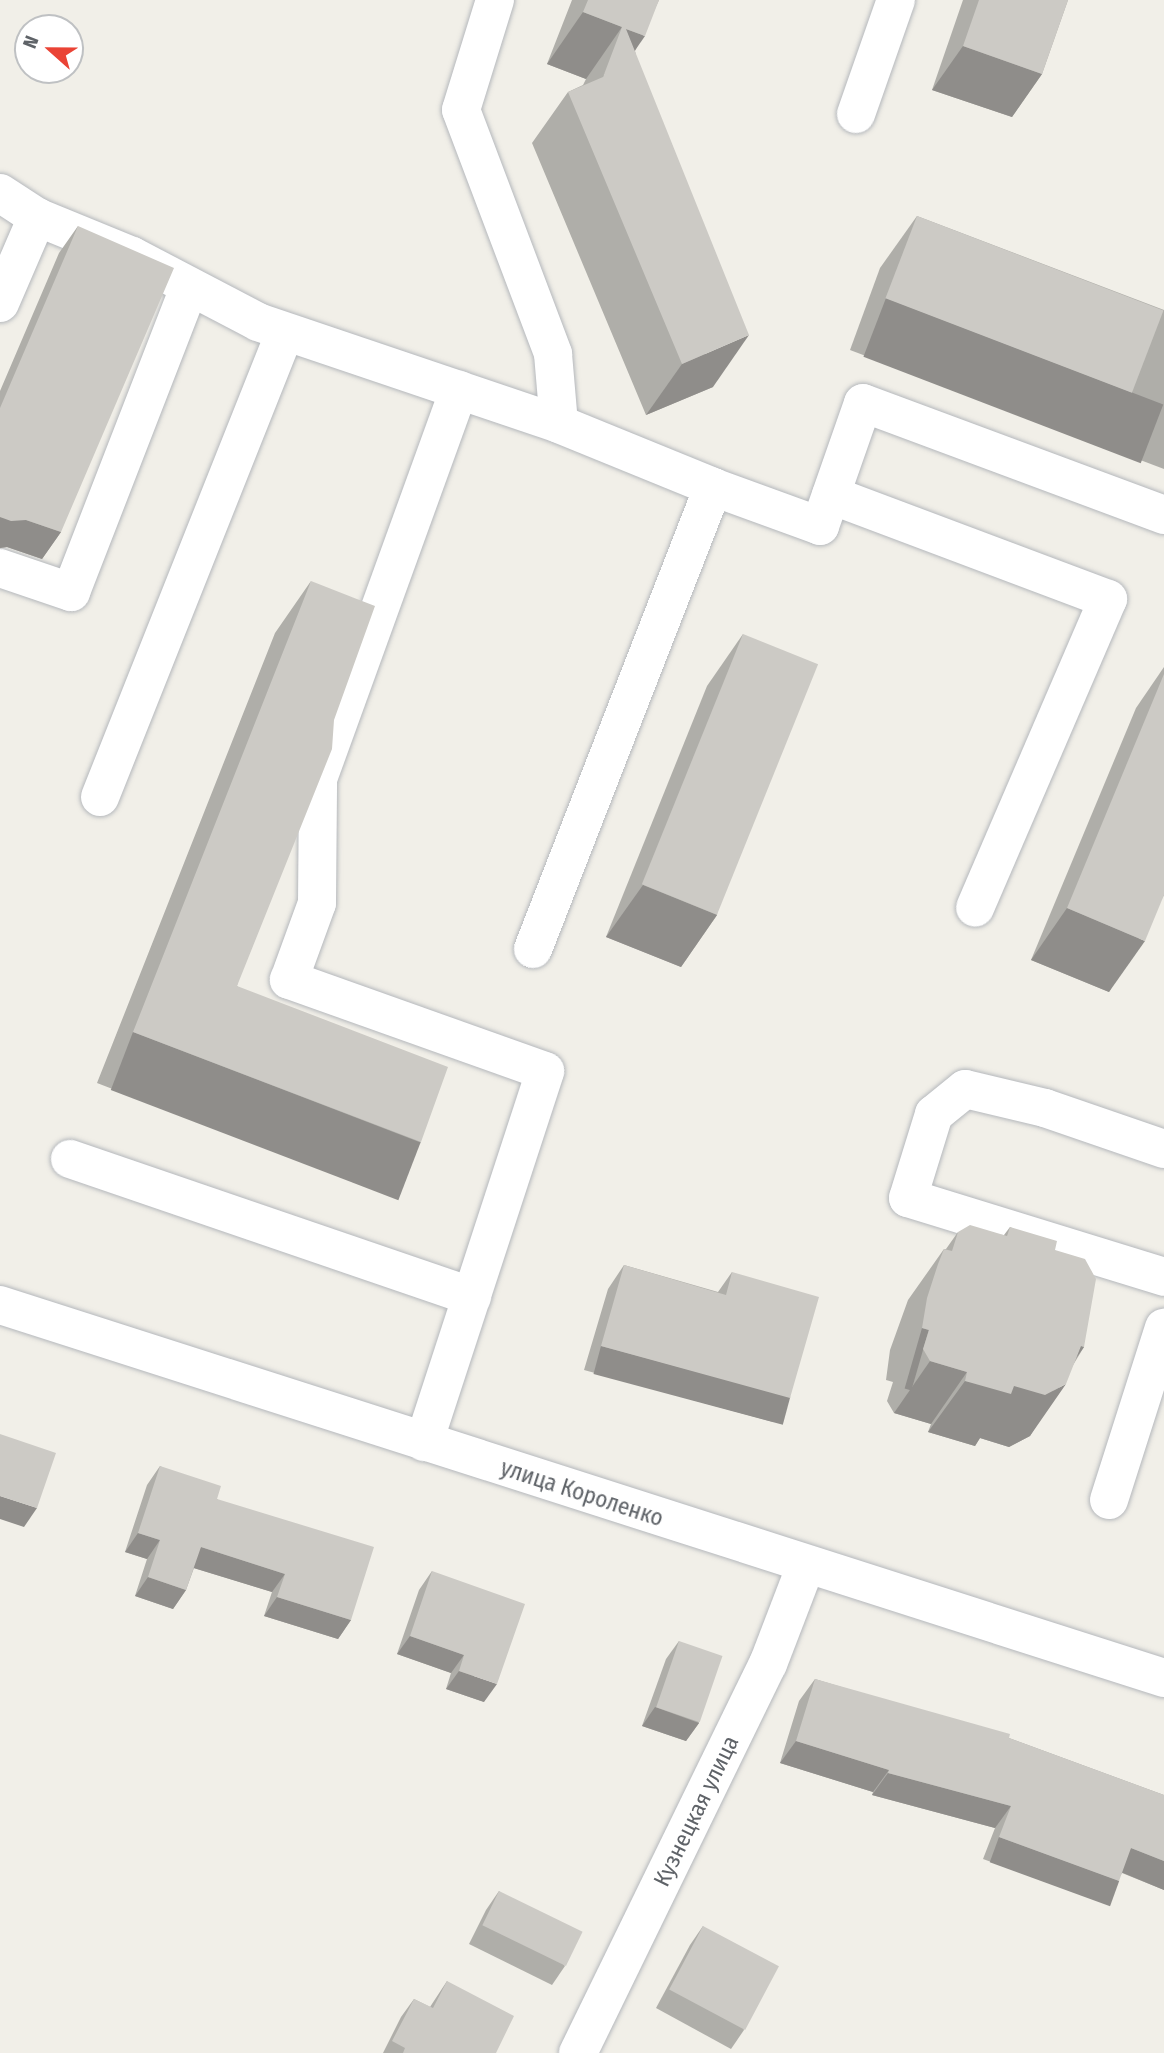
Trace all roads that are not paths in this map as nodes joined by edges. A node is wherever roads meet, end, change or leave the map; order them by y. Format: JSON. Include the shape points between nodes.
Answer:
{"nodes":[{"id":1,"x":495,"y":0,"type":"edge"},
{"id":2,"x":896,"y":0,"type":"edge"},
{"id":3,"x":856,"y":114,"type":"dead end"},
{"id":4,"x":0,"y":192,"type":"edge"},
{"id":5,"x":37,"y":217,"type":"junction"},
{"id":6,"x":189,"y":288,"type":"junction"},
{"id":7,"x":0,"y":303,"type":"edge"},
{"id":8,"x":285,"y":333,"type":"junction"},
{"id":9,"x":460,"y":390,"type":"junction"},
{"id":10,"x":559,"y":424,"type":"junction"},
{"id":11,"x":713,"y":487,"type":"junction"},
{"id":12,"x":831,"y":495,"type":"junction"},
{"id":13,"x":1164,"y":515,"type":"edge"},
{"id":14,"x":0,"y":568,"type":"edge"},
{"id":15,"x":100,"y":797,"type":"dead end"},
{"id":16,"x":975,"y":908,"type":"dead end"},
{"id":17,"x":533,"y":949,"type":"dead end"},
{"id":18,"x":1164,"y":1149,"type":"edge"},
{"id":19,"x":70,"y":1159,"type":"dead end"},
{"id":20,"x":1164,"y":1278,"type":"edge"},
{"id":21,"x":472,"y":1297,"type":"junction"},
{"id":22,"x":0,"y":1305,"type":"edge"},
{"id":23,"x":1164,"y":1328,"type":"edge"},
{"id":24,"x":424,"y":1442,"type":"junction"},
{"id":25,"x":1109,"y":1500,"type":"dead end"},
{"id":26,"x":806,"y":1565,"type":"junction"},
{"id":27,"x":1164,"y":1678,"type":"edge"},
{"id":28,"x":578,"y":2053,"type":"edge"}],
"edges":[{"from":1,"to":10,"type":"street","via":[[461,110],[553,354]]},
{"from":2,"to":3,"type":"street"},
{"from":4,"to":5,"type":"street"},
{"from":5,"to":6,"type":"street","via":[[132,256]]},
{"from":5,"to":7,"type":"street"},
{"from":6,"to":8,"type":"street"},
{"from":6,"to":14,"type":"street","via":[[71,592]]},
{"from":8,"to":9,"type":"street"},
{"from":8,"to":15,"type":"street"},
{"from":9,"to":10,"type":"street"},
{"from":9,"to":21,"type":"street","via":[[318,779],[317,903],[289,980],[545,1071]]},
{"from":10,"to":11,"type":"street"},
{"from":11,"to":12,"type":"street","via":[[820,526]]},
{"from":11,"to":17,"type":"street"},
{"from":12,"to":13,"type":"street","via":[[863,403]]},
{"from":12,"to":16,"type":"street","via":[[1108,599]]},
{"from":18,"to":20,"type":"street","via":[[1045,1108],[965,1089],[934,1114],[908,1198]]},
{"from":19,"to":21,"type":"street"},
{"from":21,"to":24,"type":"street"},
{"from":22,"to":24,"type":"street","name":"улица Короленко"},
{"from":23,"to":25,"type":"street"},
{"from":24,"to":26,"type":"street","name":"улица Короленко"},
{"from":26,"to":27,"type":"street","name":"улица Короленко"},
{"from":26,"to":28,"type":"street","name":"Кузнецкая улица","via":[[768,1664]]}]}
